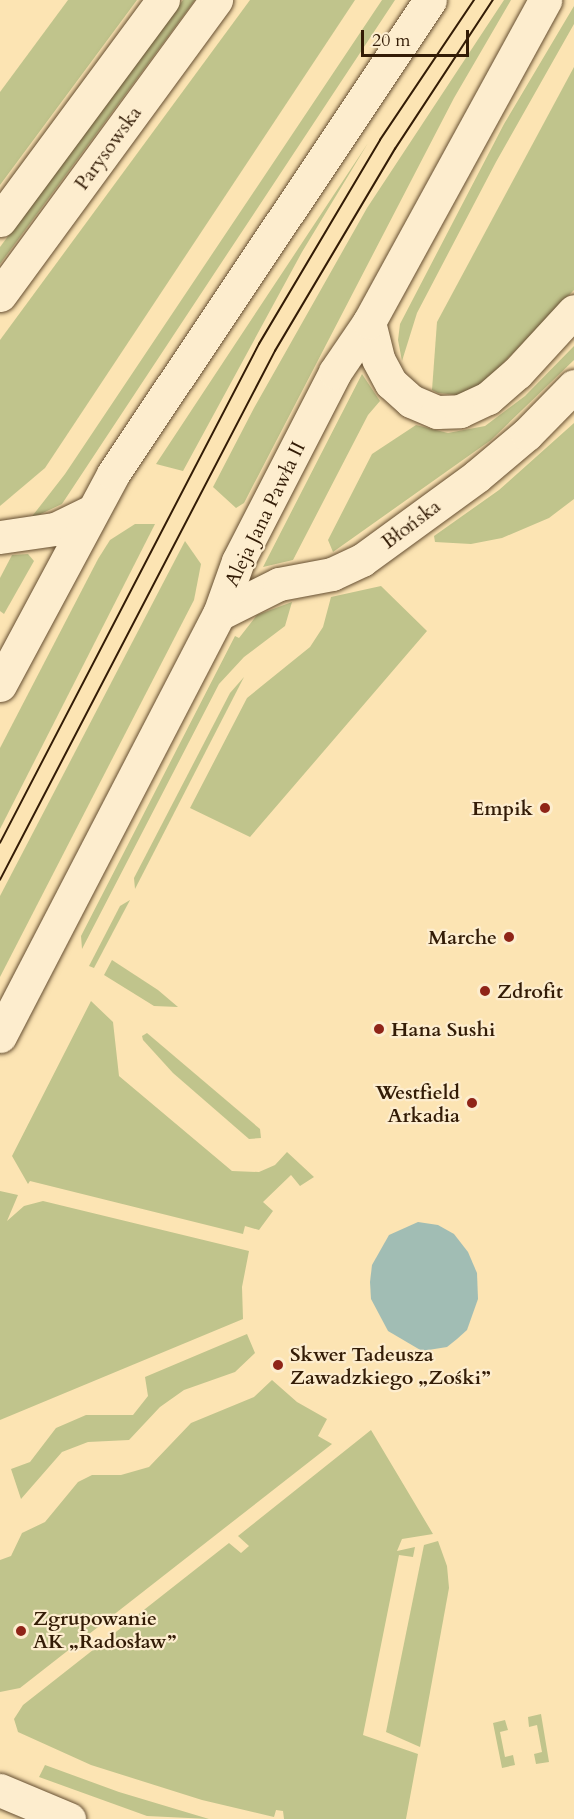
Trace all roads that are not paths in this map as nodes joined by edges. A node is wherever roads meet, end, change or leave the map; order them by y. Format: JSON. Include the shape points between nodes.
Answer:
{"nodes":[{"id":1,"x":163,"y":0,"type":"edge"},
{"id":2,"x":216,"y":0,"type":"edge"},
{"id":3,"x":430,"y":0,"type":"edge"},
{"id":4,"x":544,"y":0,"type":"edge"},
{"id":5,"x":0,"y":220,"type":"edge"},
{"id":6,"x":0,"y":295,"type":"edge"},
{"id":7,"x":574,"y":311,"type":"edge"},
{"id":8,"x":369,"y":322,"type":"junction"},
{"id":9,"x":574,"y":386,"type":"edge"},
{"id":10,"x":92,"y":511,"type":"junction"},
{"id":11,"x":0,"y":537,"type":"edge"},
{"id":12,"x":219,"y":614,"type":"junction"},
{"id":13,"x":3,"y":668,"type":"edge"},
{"id":14,"x":0,"y":1036,"type":"edge"},
{"id":15,"x":0,"y":1790,"type":"edge"},
{"id":16,"x":69,"y":1819,"type":"edge"}],
"edges":[{"from":1,"to":5,"type":"main road"},
{"from":2,"to":6,"type":"main road","name":"Parysowska"},
{"from":3,"to":10,"type":"main road"},
{"from":4,"to":8,"type":"main road","name":"Aleja Jana Pawła II"},
{"from":7,"to":8,"type":"main road","via":[[517,373],[488,398],[460,411],[437,412],[411,401],[391,382],[378,359]]},
{"from":8,"to":12,"type":"main road","name":"Aleja Jana Pawła II","via":[[335,372],[238,561]]},
{"from":9,"to":12,"type":"main road","name":"Błońska","via":[[527,434],[477,476],[362,560],[332,574],[279,584]]},
{"from":10,"to":11,"type":"main road","via":[[55,528]]},
{"from":10,"to":13,"type":"main road"},
{"from":12,"to":14,"type":"main road","name":"Aleja Jana Pawła II"},
{"from":15,"to":16,"type":"main road"}]}
